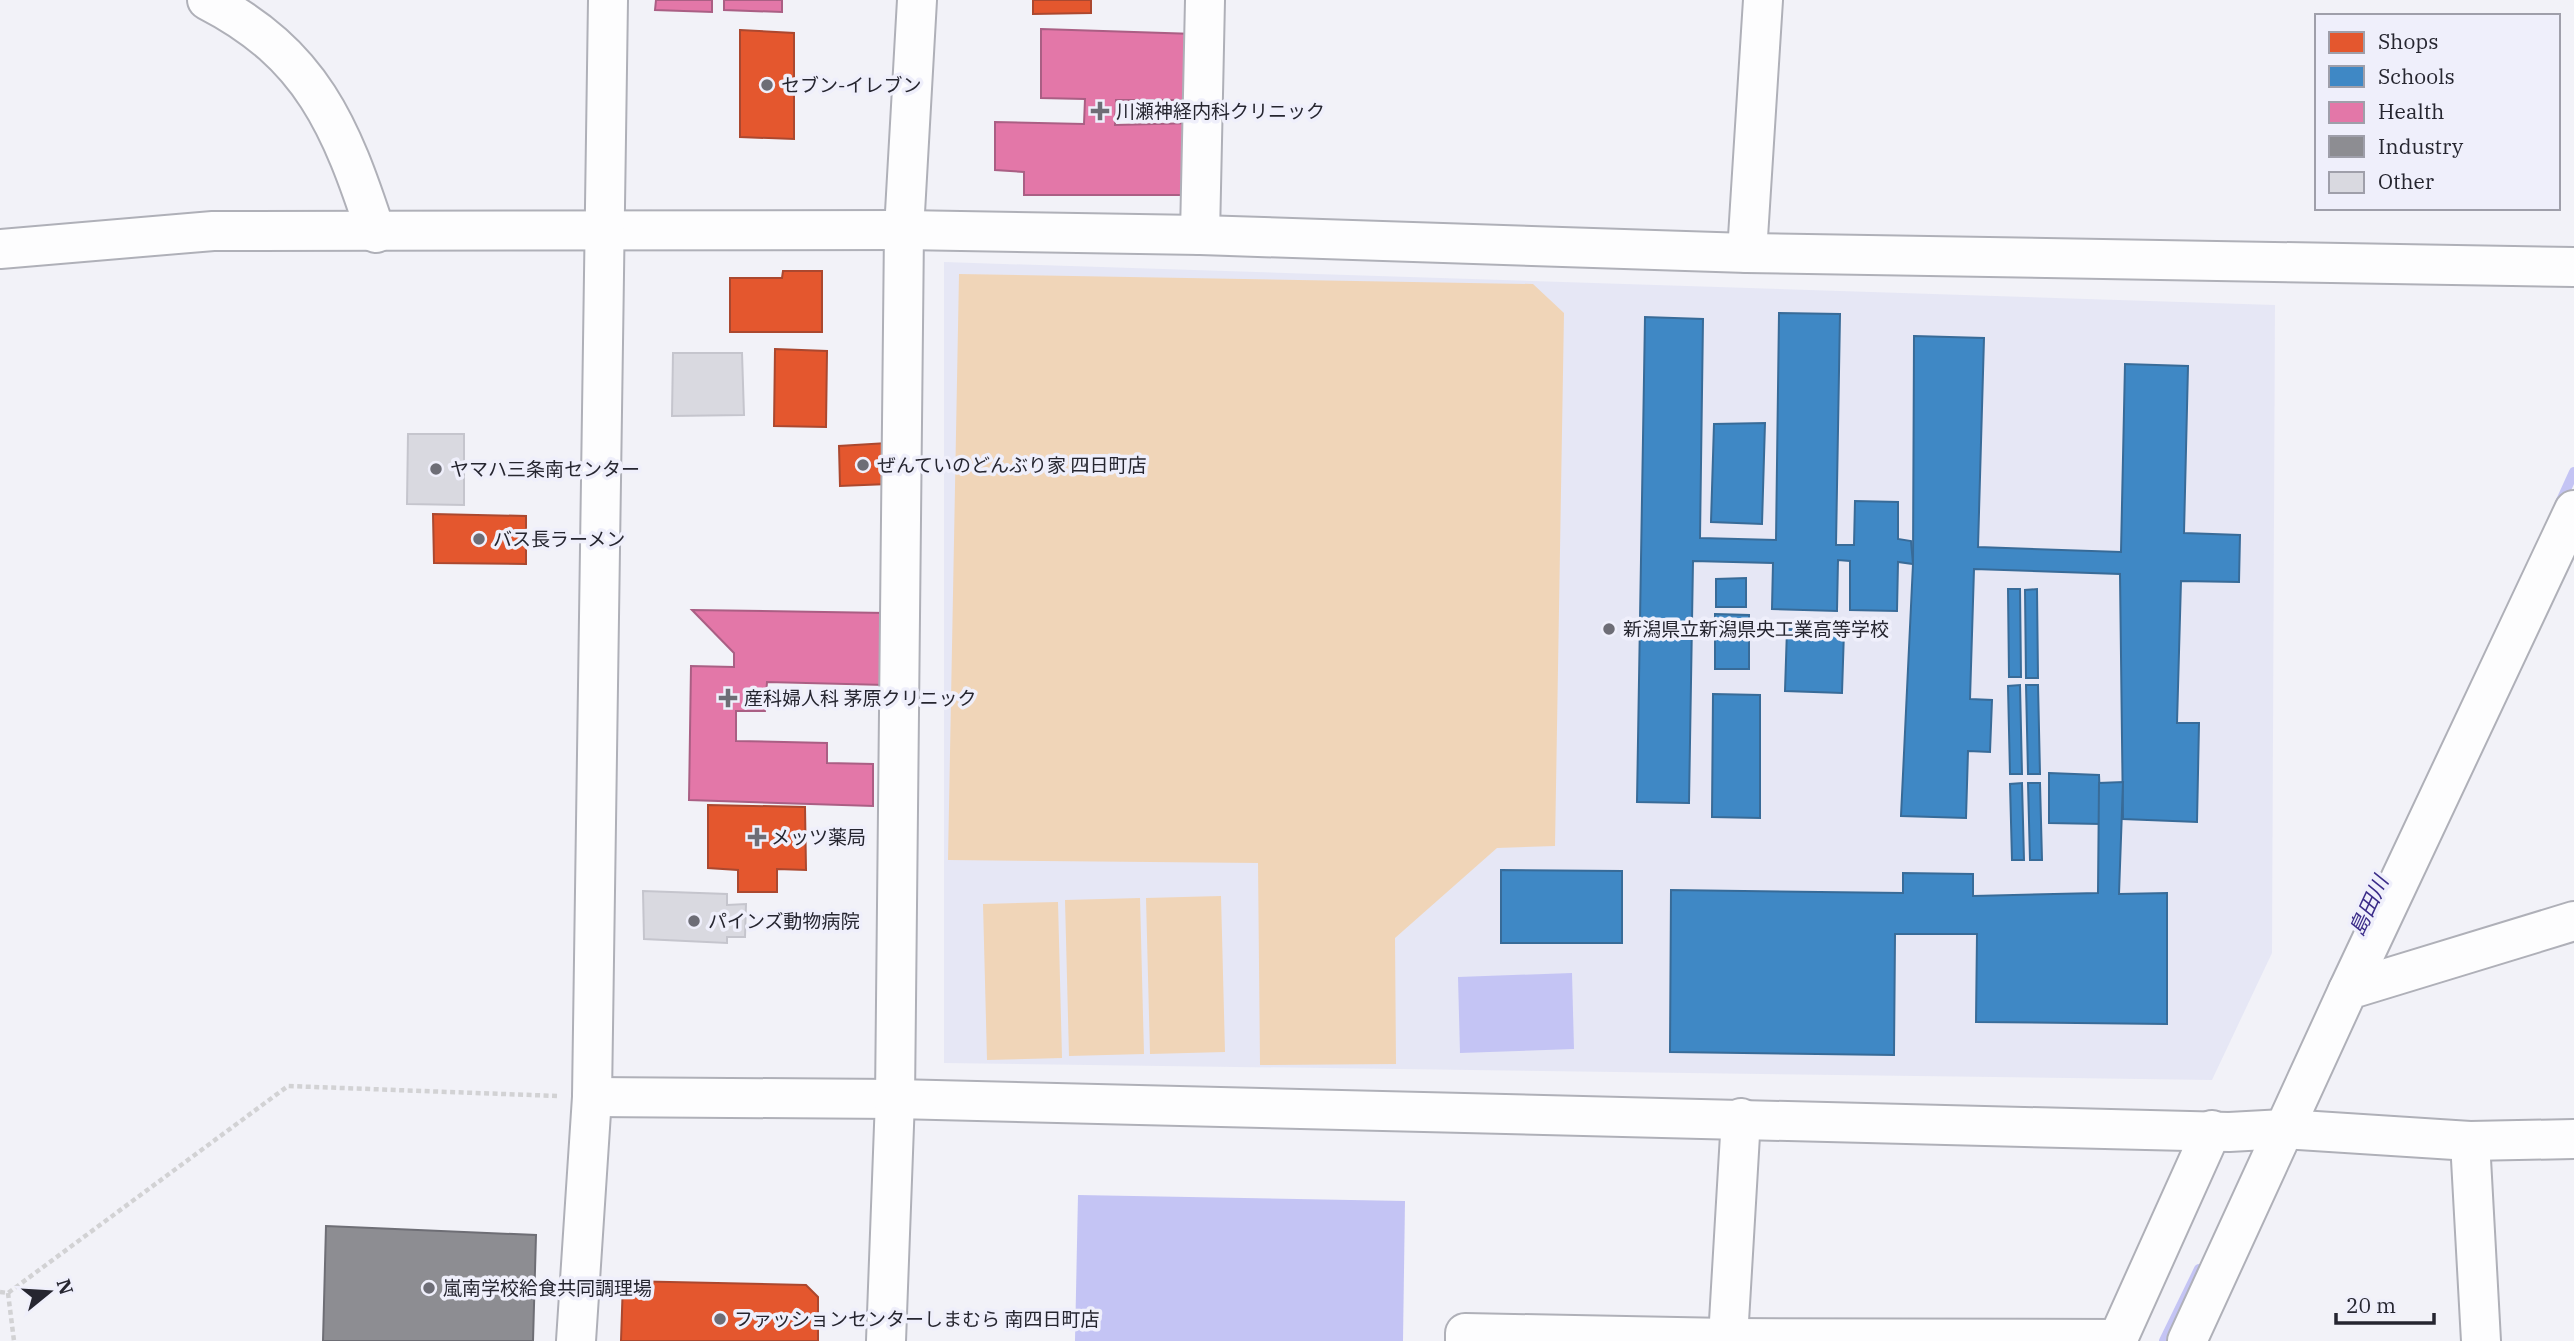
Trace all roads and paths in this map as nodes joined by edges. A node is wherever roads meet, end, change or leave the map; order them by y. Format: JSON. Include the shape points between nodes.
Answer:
{"nodes":[{"id":1,"x":207,"y":0,"type":"edge"},
{"id":2,"x":608,"y":0,"type":"edge"},
{"id":3,"x":917,"y":0,"type":"edge"},
{"id":4,"x":1205,"y":0,"type":"edge"},
{"id":5,"x":1762,"y":0,"type":"edge"},
{"id":6,"x":603,"y":229,"type":"junction"},
{"id":7,"x":904,"y":230,"type":"junction"},
{"id":8,"x":376,"y":233,"type":"junction"},
{"id":9,"x":1200,"y":235,"type":"junction"},
{"id":10,"x":0,"y":249,"type":"edge"},
{"id":11,"x":1747,"y":253,"type":"junction"},
{"id":12,"x":2574,"y":267,"type":"edge"},
{"id":13,"x":2574,"y":510,"type":"edge"},
{"id":14,"x":2574,"y":920,"type":"edge"},
{"id":15,"x":2348,"y":990,"type":"junction"},
{"id":16,"x":592,"y":1097,"type":"junction"},
{"id":17,"x":895,"y":1099,"type":"junction"},
{"id":18,"x":1741,"y":1118,"type":"junction"},
{"id":19,"x":2284,"y":1129,"type":"junction"},
{"id":20,"x":2212,"y":1130,"type":"junction"},
{"id":21,"x":2574,"y":1139,"type":"edge"},
{"id":22,"x":2470,"y":1140,"type":"junction"},
{"id":23,"x":0,"y":1292,"type":"edge"},
{"id":24,"x":9,"y":1293,"type":"junction"},
{"id":25,"x":1728,"y":1338,"type":"junction"},
{"id":26,"x":2118,"y":1340,"type":"edge"},
{"id":27,"x":14,"y":1341,"type":"edge"},
{"id":28,"x":576,"y":1341,"type":"edge"},
{"id":29,"x":886,"y":1341,"type":"edge"},
{"id":30,"x":1465,"y":1341,"type":"edge"},
{"id":31,"x":2187,"y":1341,"type":"edge"},
{"id":32,"x":2481,"y":1341,"type":"edge"}],
"edges":[{"from":1,"to":8,"type":"street","via":[[290,57],[326,107],[354,166]]},
{"from":2,"to":6,"type":"street"},
{"from":3,"to":7,"type":"street"},
{"from":4,"to":9,"type":"street"},
{"from":5,"to":11,"type":"street"},
{"from":6,"to":7,"type":"street"},
{"from":6,"to":8,"type":"street"},
{"from":6,"to":16,"type":"street"},
{"from":7,"to":9,"type":"street"},
{"from":7,"to":17,"type":"street"},
{"from":8,"to":10,"type":"street","via":[[214,231]]},
{"from":9,"to":11,"type":"street"},
{"from":11,"to":12,"type":"street"},
{"from":13,"to":15,"type":"street"},
{"from":14,"to":15,"type":"street"},
{"from":15,"to":19,"type":"street"},
{"from":16,"to":17,"type":"street"},
{"from":16,"to":24,"type":"path","via":[[288,1086]]},
{"from":16,"to":28,"type":"street"},
{"from":17,"to":18,"type":"street"},
{"from":17,"to":29,"type":"street"},
{"from":18,"to":20,"type":"street"},
{"from":18,"to":25,"type":"street"},
{"from":19,"to":20,"type":"street"},
{"from":19,"to":22,"type":"street"},
{"from":19,"to":31,"type":"street"},
{"from":20,"to":26,"type":"street"},
{"from":21,"to":22,"type":"street"},
{"from":22,"to":32,"type":"street"},
{"from":23,"to":24,"type":"path"},
{"from":24,"to":27,"type":"path"},
{"from":25,"to":26,"type":"street"},
{"from":25,"to":30,"type":"street","via":[[1465,1333]]}]}
